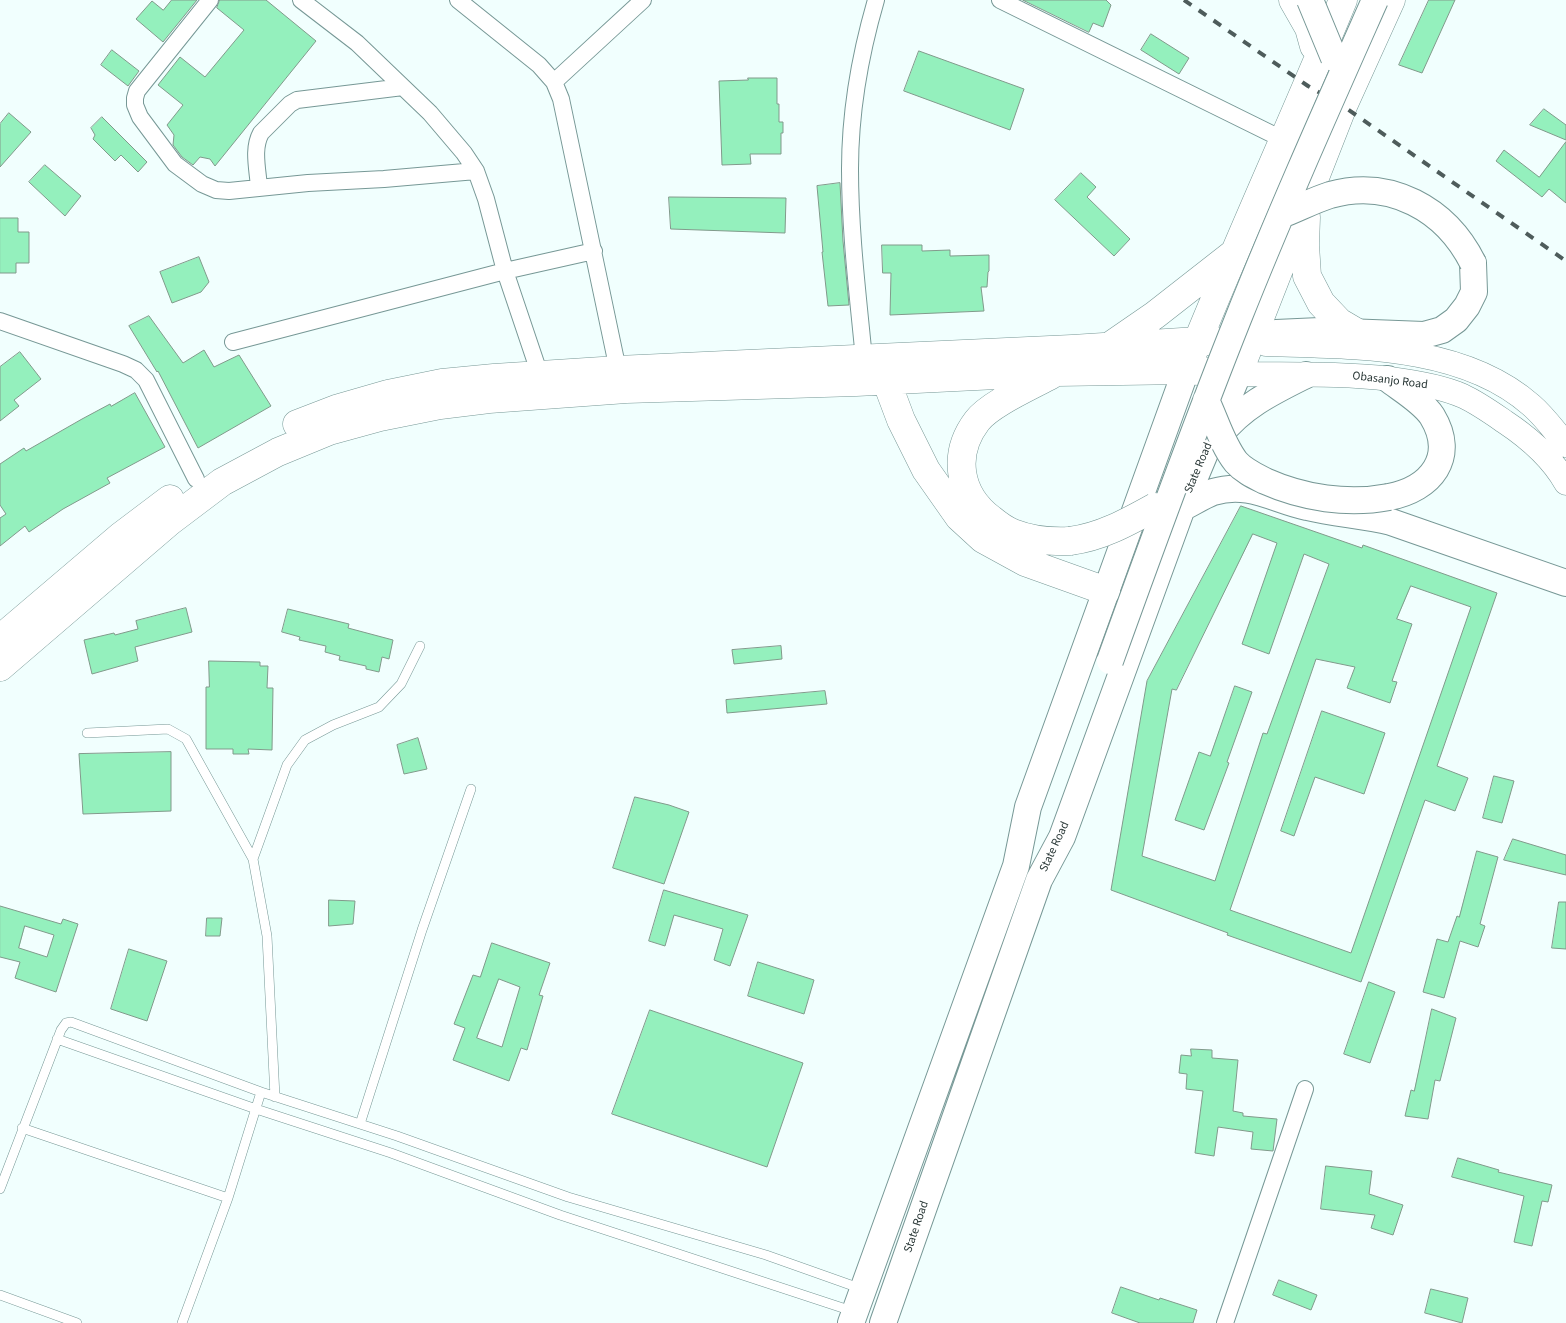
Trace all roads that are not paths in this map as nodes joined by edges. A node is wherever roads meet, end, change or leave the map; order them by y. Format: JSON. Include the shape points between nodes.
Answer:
{"nodes":[{"id":1,"x":210,"y":0,"type":"edge"},
{"id":2,"x":301,"y":0,"type":"edge"},
{"id":3,"x":458,"y":0,"type":"edge"},
{"id":4,"x":643,"y":0,"type":"edge"},
{"id":5,"x":876,"y":0,"type":"edge"},
{"id":6,"x":1000,"y":0,"type":"edge"},
{"id":7,"x":1293,"y":0,"type":"edge"},
{"id":8,"x":1310,"y":0,"type":"edge"},
{"id":9,"x":1343,"y":0,"type":"edge"},
{"id":10,"x":1360,"y":0,"type":"edge"},
{"id":11,"x":1374,"y":0,"type":"edge"},
{"id":12,"x":1391,"y":0,"type":"edge"},
{"id":13,"x":1326,"y":60,"type":"junction"},
{"id":14,"x":554,"y":82,"type":"junction"},
{"id":15,"x":403,"y":87,"type":"junction"},
{"id":16,"x":1282,"y":139,"type":"junction"},
{"id":17,"x":476,"y":171,"type":"junction"},
{"id":18,"x":259,"y":188,"type":"junction"},
{"id":19,"x":1307,"y":196,"type":"junction"},
{"id":20,"x":1281,"y":215,"type":"junction"},
{"id":21,"x":594,"y":251,"type":"junction"},
{"id":22,"x":1234,"y":253,"type":"junction"},
{"id":23,"x":505,"y":272,"type":"junction"},
{"id":24,"x":0,"y":321,"type":"edge"},
{"id":25,"x":1356,"y":332,"type":"junction"},
{"id":26,"x":1198,"y":340,"type":"junction"},
{"id":27,"x":233,"y":342,"type":"dead end"},
{"id":28,"x":1251,"y":342,"type":"junction"},
{"id":29,"x":1110,"y":346,"type":"junction"},
{"id":30,"x":864,"y":359,"type":"junction"},
{"id":31,"x":618,"y":370,"type":"junction"},
{"id":32,"x":1186,"y":370,"type":"junction"},
{"id":33,"x":1057,"y":372,"type":"junction"},
{"id":34,"x":1238,"y":374,"type":"junction"},
{"id":35,"x":540,"y":375,"type":"junction"},
{"id":36,"x":1306,"y":375,"type":"junction"},
{"id":37,"x":1388,"y":379,"type":"junction"},
{"id":38,"x":886,"y":380,"type":"junction"},
{"id":39,"x":1206,"y":400,"type":"junction"},
{"id":40,"x":1566,"y":445,"type":"edge"},
{"id":41,"x":1205,"y":454,"type":"junction"},
{"id":42,"x":196,"y":479,"type":"junction"},
{"id":43,"x":1566,"y":483,"type":"edge"},
{"id":44,"x":1155,"y":507,"type":"junction"},
{"id":45,"x":1182,"y":508,"type":"junction"},
{"id":46,"x":1566,"y":583,"type":"edge"},
{"id":47,"x":1106,"y":591,"type":"junction"},
{"id":48,"x":0,"y":639,"type":"edge"},
{"id":49,"x":420,"y":646,"type":"dead end"},
{"id":50,"x":1104,"y":659,"type":"junction"},
{"id":51,"x":0,"y":667,"type":"edge"},
{"id":52,"x":87,"y":733,"type":"dead end"},
{"id":53,"x":471,"y":790,"type":"dead end"},
{"id":54,"x":253,"y":859,"type":"junction"},
{"id":55,"x":1016,"y":866,"type":"junction"},
{"id":56,"x":1039,"y":880,"type":"junction"},
{"id":57,"x":57,"y":1039,"type":"junction"},
{"id":58,"x":1305,"y":1089,"type":"dead end"},
{"id":59,"x":261,"y":1092,"type":"junction"},
{"id":60,"x":275,"y":1097,"type":"junction"},
{"id":61,"x":256,"y":1109,"type":"junction"},
{"id":62,"x":360,"y":1124,"type":"junction"},
{"id":63,"x":22,"y":1128,"type":"junction"},
{"id":64,"x":0,"y":1189,"type":"edge"},
{"id":65,"x":228,"y":1198,"type":"junction"},
{"id":66,"x":0,"y":1295,"type":"edge"},
{"id":67,"x":857,"y":1308,"type":"edge"},
{"id":68,"x":77,"y":1323,"type":"edge"},
{"id":69,"x":182,"y":1323,"type":"edge"},
{"id":70,"x":883,"y":1323,"type":"edge"},
{"id":71,"x":1225,"y":1323,"type":"edge"}],
"edges":[{"from":1,"to":18,"type":"street","via":[[137,91],[136,105],[140,117],[175,164],[202,184],[216,190]]},
{"from":2,"to":15,"type":"street","via":[[357,43]]},
{"from":3,"to":14,"type":"street","via":[[539,65]]},
{"from":4,"to":14,"type":"street"},
{"from":5,"to":30,"type":"street","via":[[856,89],[850,168],[852,237]]},
{"from":6,"to":16,"type":"street"},
{"from":7,"to":13,"type":"highway"},
{"from":8,"to":13,"type":"main road","bridge":true},
{"from":9,"to":13,"type":"highway"},
{"from":10,"to":13,"type":"main road"},
{"from":11,"to":20,"type":"main road","bridge":true},
{"from":12,"to":19,"type":"highway"},
{"from":13,"to":16,"type":"highway"},
{"from":13,"to":44,"type":"main road","via":[[1222,318]]},
{"from":14,"to":21,"type":"street","via":[[561,99]]},
{"from":15,"to":17,"type":"street","via":[[430,113]]},
{"from":15,"to":18,"type":"street","via":[[297,100],[290,104],[258,138]]},
{"from":16,"to":22,"type":"highway"},
{"from":17,"to":18,"type":"street"},
{"from":17,"to":23,"type":"street"},
{"from":19,"to":25,"type":"highway","via":[[1307,276],[1321,303],[1339,322]]},
{"from":19,"to":28,"type":"highway"},
{"from":20,"to":25,"type":"main road","bridge":true,"via":[[1330,195],[1373,190],[1394,194],[1435,215],[1465,247],[1473,263],[1474,292],[1456,320],[1442,330],[1424,335]]},
{"from":20,"to":39,"type":"main road","bridge":true},
{"from":21,"to":23,"type":"street"},
{"from":21,"to":31,"type":"street"},
{"from":22,"to":26,"type":"highway"},
{"from":22,"to":29,"type":"highway"},
{"from":23,"to":27,"type":"street"},
{"from":23,"to":35,"type":"street"},
{"from":24,"to":42,"type":"street","via":[[136,370],[146,380]]},
{"from":25,"to":28,"type":"main road","via":[[1276,333]]},
{"from":26,"to":28,"type":"highway"},
{"from":26,"to":29,"type":"highway"},
{"from":26,"to":32,"type":"highway"},
{"from":28,"to":34,"type":"highway"},
{"from":28,"to":40,"type":"main road","via":[[1375,348],[1456,365],[1482,374],[1511,390],[1531,405]]},
{"from":29,"to":30,"type":"highway"},
{"from":30,"to":31,"type":"highway"},
{"from":31,"to":35,"type":"highway"},
{"from":32,"to":33,"type":"highway"},
{"from":32,"to":34,"type":"highway"},
{"from":32,"to":47,"type":"main road"},
{"from":33,"to":38,"type":"highway"},
{"from":33,"to":44,"type":"highway","bridge":true,"via":[[990,408],[969,433],[961,464],[966,491],[973,502],[984,514],[1013,533],[1056,542],[1080,540],[1114,529]]},
{"from":34,"to":36,"type":"main road","name":"Obasanjo Road"},
{"from":34,"to":41,"type":"main road","name":"State Road"},
{"from":35,"to":42,"type":"highway","via":[[442,383],[336,409],[286,428],[236,453]]},
{"from":36,"to":37,"type":"main road","name":"Obasanjo Road"},
{"from":36,"to":41,"type":"main road","via":[[1248,407],[1229,423]]},
{"from":37,"to":39,"type":"main road","bridge":true,"via":[[1431,415],[1441,443],[1440,456],[1435,470],[1415,489],[1372,500],[1320,498],[1251,474],[1237,463],[1225,445]]},
{"from":37,"to":43,"type":"main road","name":"Obasanjo Road","via":[[1439,388],[1488,410],[1545,454]]},
{"from":38,"to":47,"type":"highway","via":[[901,420],[926,470],[959,518],[983,539],[1025,562]]},
{"from":38,"to":51,"type":"highway","via":[[626,389],[489,399],[414,410],[329,431],[278,452],[222,482],[169,522]]},
{"from":39,"to":50,"type":"main road","bridge":true},
{"from":41,"to":45,"type":"main road","name":"State Road"},
{"from":42,"to":48,"type":"highway","via":[[121,536]]},
{"from":44,"to":50,"type":"main road"},
{"from":45,"to":46,"type":"main road","via":[[1213,492],[1252,489],[1306,507],[1391,522]]},
{"from":45,"to":56,"type":"main road","name":"State Road","via":[[1062,837]]},
{"from":47,"to":55,"type":"main road","via":[[1028,807]]},
{"from":49,"to":54,"type":"lane","via":[[401,684],[379,707],[305,740],[287,765]]},
{"from":50,"to":55,"type":"main road","via":[[1077,714]]},
{"from":50,"to":56,"type":"main road"},
{"from":52,"to":54,"type":"lane","via":[[168,729],[186,739]]},
{"from":53,"to":62,"type":"lane"},
{"from":54,"to":60,"type":"lane","via":[[267,936]]},
{"from":55,"to":67,"type":"main road"},
{"from":56,"to":70,"type":"main road","name":"State Road"},
{"from":57,"to":59,"type":"lane","via":[[66,1023],[71,1022]]},
{"from":57,"to":61,"type":"lane"},
{"from":57,"to":63,"type":"lane"},
{"from":58,"to":71,"type":"street"},
{"from":59,"to":60,"type":"lane"},
{"from":59,"to":61,"type":"lane"},
{"from":60,"to":62,"type":"lane"},
{"from":61,"to":65,"type":"lane"},
{"from":61,"to":67,"type":"lane","via":[[391,1153],[560,1215]]},
{"from":62,"to":67,"type":"lane","via":[[568,1197],[766,1255]]},
{"from":63,"to":64,"type":"lane"},
{"from":63,"to":65,"type":"lane"},
{"from":65,"to":69,"type":"lane"},
{"from":66,"to":68,"type":"lane"}]}
